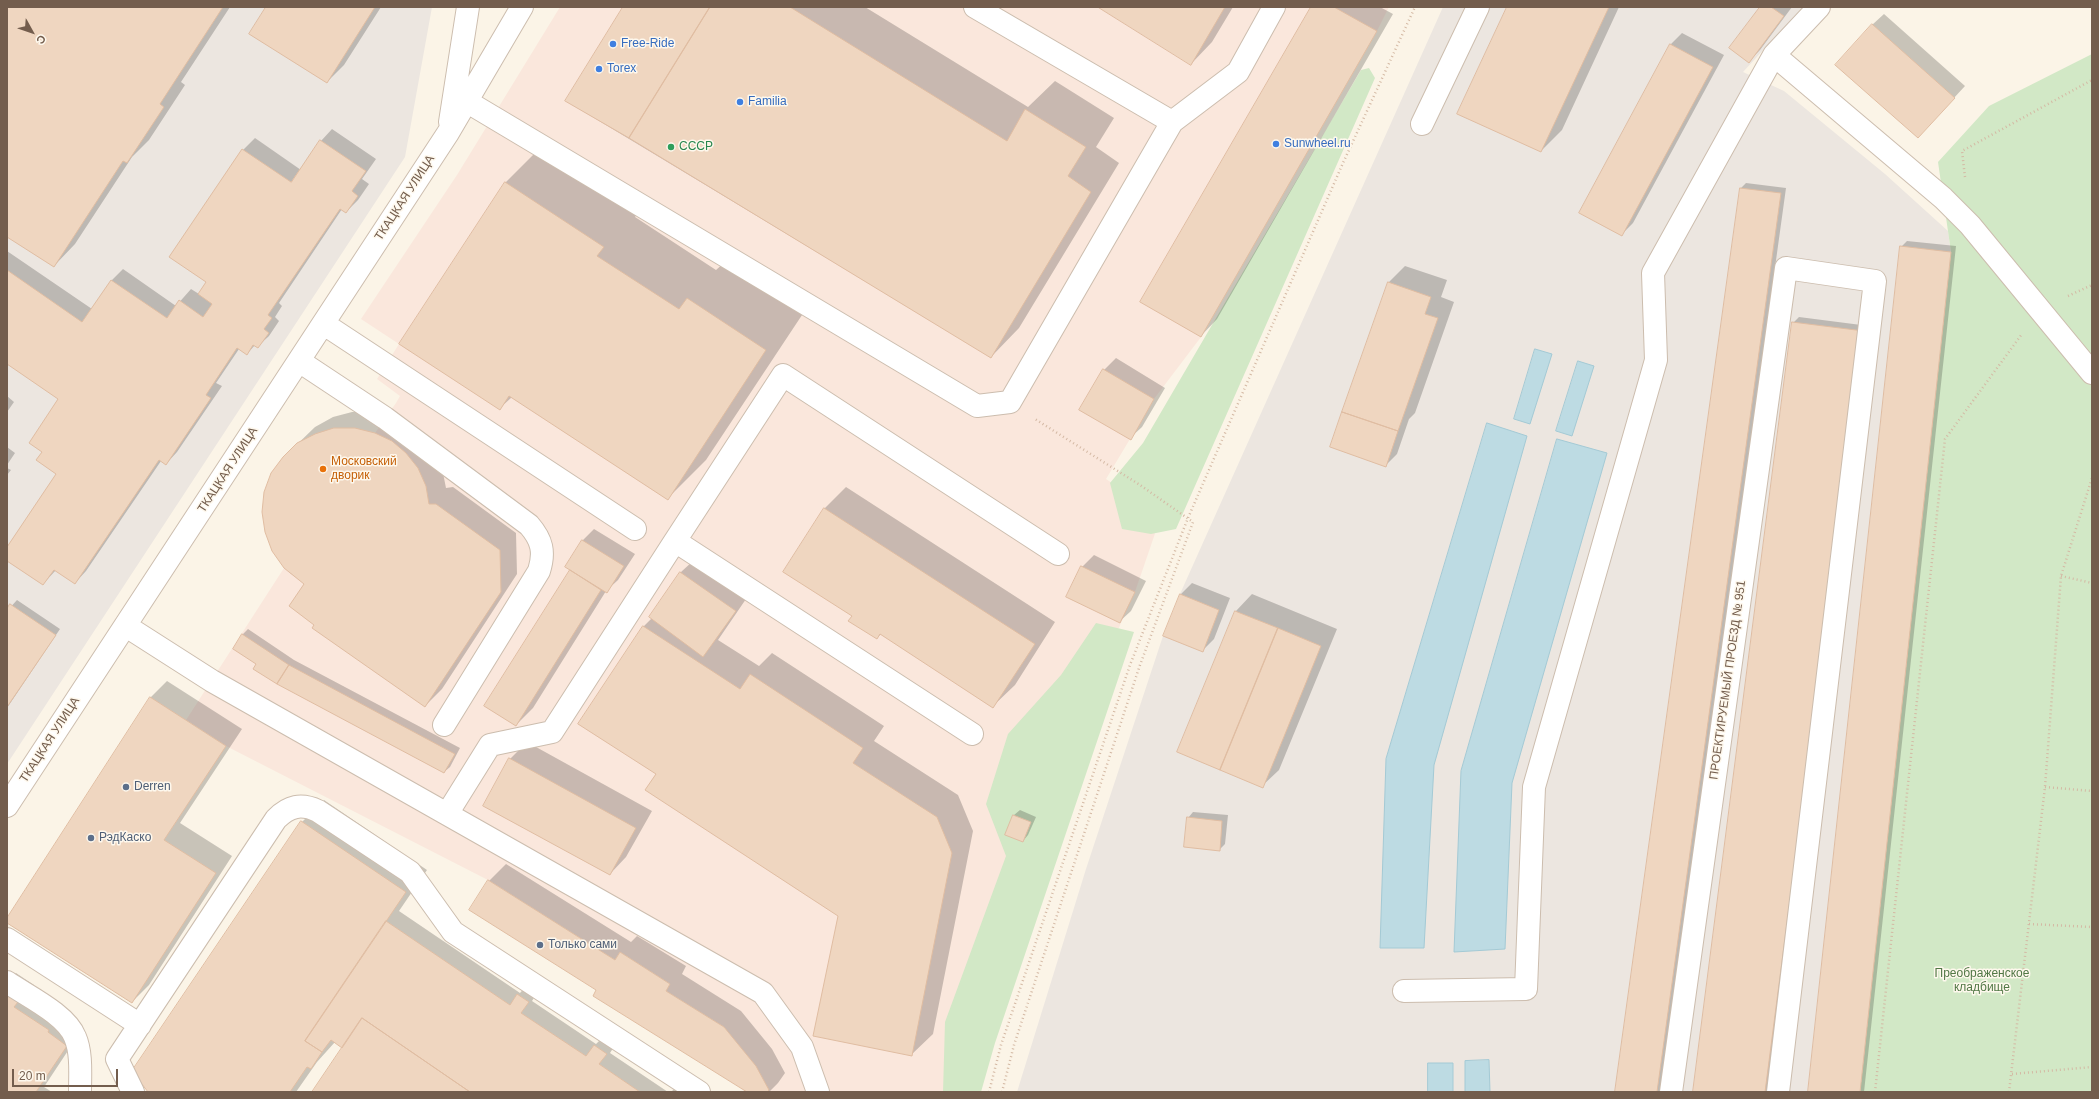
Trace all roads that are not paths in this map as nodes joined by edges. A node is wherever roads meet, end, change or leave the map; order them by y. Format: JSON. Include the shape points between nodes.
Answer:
{"nodes":[{"id":1,"x":468,"y":7,"type":"edge"},
{"id":2,"x":522,"y":7,"type":"edge"},
{"id":3,"x":975,"y":7,"type":"edge"},
{"id":4,"x":1274,"y":7,"type":"edge"},
{"id":5,"x":1478,"y":7,"type":"edge"},
{"id":6,"x":1819,"y":7,"type":"edge"},
{"id":7,"x":1774,"y":55,"type":"junction"},
{"id":8,"x":466,"y":101,"type":"junction"},
{"id":9,"x":1172,"y":122,"type":"junction"},
{"id":10,"x":1422,"y":124,"type":"dead end"},
{"id":11,"x":448,"y":133,"type":"junction"},
{"id":12,"x":324,"y":324,"type":"junction"},
{"id":13,"x":299,"y":361,"type":"junction"},
{"id":14,"x":2092,"y":373,"type":"edge"},
{"id":15,"x":635,"y":529,"type":"dead end"},
{"id":16,"x":675,"y":541,"type":"junction"},
{"id":17,"x":1058,"y":554,"type":"dead end"},
{"id":18,"x":126,"y":626,"type":"junction"},
{"id":19,"x":444,"y":726,"type":"dead end"},
{"id":20,"x":972,"y":734,"type":"dead end"},
{"id":21,"x":7,"y":806,"type":"edge"},
{"id":22,"x":447,"y":814,"type":"junction"},
{"id":23,"x":7,"y":939,"type":"edge"},
{"id":24,"x":7,"y":982,"type":"edge"},
{"id":25,"x":1404,"y":991,"type":"dead end"},
{"id":26,"x":140,"y":1025,"type":"junction"},
{"id":27,"x":80,"y":1092,"type":"edge"},
{"id":28,"x":133,"y":1092,"type":"edge"},
{"id":29,"x":699,"y":1092,"type":"edge"},
{"id":30,"x":818,"y":1092,"type":"edge"},
{"id":31,"x":1670,"y":1092,"type":"edge"},
{"id":32,"x":1778,"y":1092,"type":"edge"}],
"edges":[{"from":1,"to":11,"type":"street","name":"ТКАЦКАЯ УЛИЦА"},
{"from":2,"to":8,"type":"street","name":"ТКАЦКАЯ УЛИЦА"},
{"from":3,"to":9,"type":"street"},
{"from":4,"to":9,"type":"street","via":[[1238,72]]},
{"from":5,"to":10,"type":"street"},
{"from":6,"to":7,"type":"street"},
{"from":7,"to":14,"type":"street","via":[[1943,198],[1970,225]]},
{"from":7,"to":25,"type":"street","via":[[1653,273],[1656,360],[1534,787],[1526,989]]},
{"from":8,"to":9,"type":"street","via":[[977,406],[1010,402]]},
{"from":8,"to":11,"type":"street","name":"ТКАЦКАЯ УЛИЦА"},
{"from":11,"to":12,"type":"street","name":"ТКАЦКАЯ УЛИЦА"},
{"from":12,"to":13,"type":"street","name":"ТКАЦКАЯ УЛИЦА"},
{"from":12,"to":15,"type":"street"},
{"from":13,"to":18,"type":"street","name":"ТКАЦКАЯ УЛИЦА"},
{"from":13,"to":19,"type":"street","via":[[385,418],[538,534],[543,560],[539,571]]},
{"from":16,"to":17,"type":"street","via":[[783,375]]},
{"from":16,"to":20,"type":"street"},
{"from":16,"to":22,"type":"street","via":[[552,732],[490,745]]},
{"from":18,"to":21,"type":"street","name":"ТКАЦКАЯ УЛИЦА"},
{"from":18,"to":22,"type":"street","via":[[212,681]]},
{"from":22,"to":30,"type":"street","via":[[763,993],[802,1046]]},
{"from":23,"to":26,"type":"street"},
{"from":24,"to":27,"type":"street","via":[[69,1026],[76,1037]]},
{"from":26,"to":28,"type":"street","via":[[117,1059]]},
{"from":26,"to":29,"type":"street","via":[[276,819],[284,811],[295,806],[307,806],[318,810],[410,872],[453,932]]},
{"from":31,"to":32,"type":"street","name":"ПРОЕКТИРУЕМЫЙ ПРОЕЗД № 951","via":[[1786,268],[1875,281]]}]}
